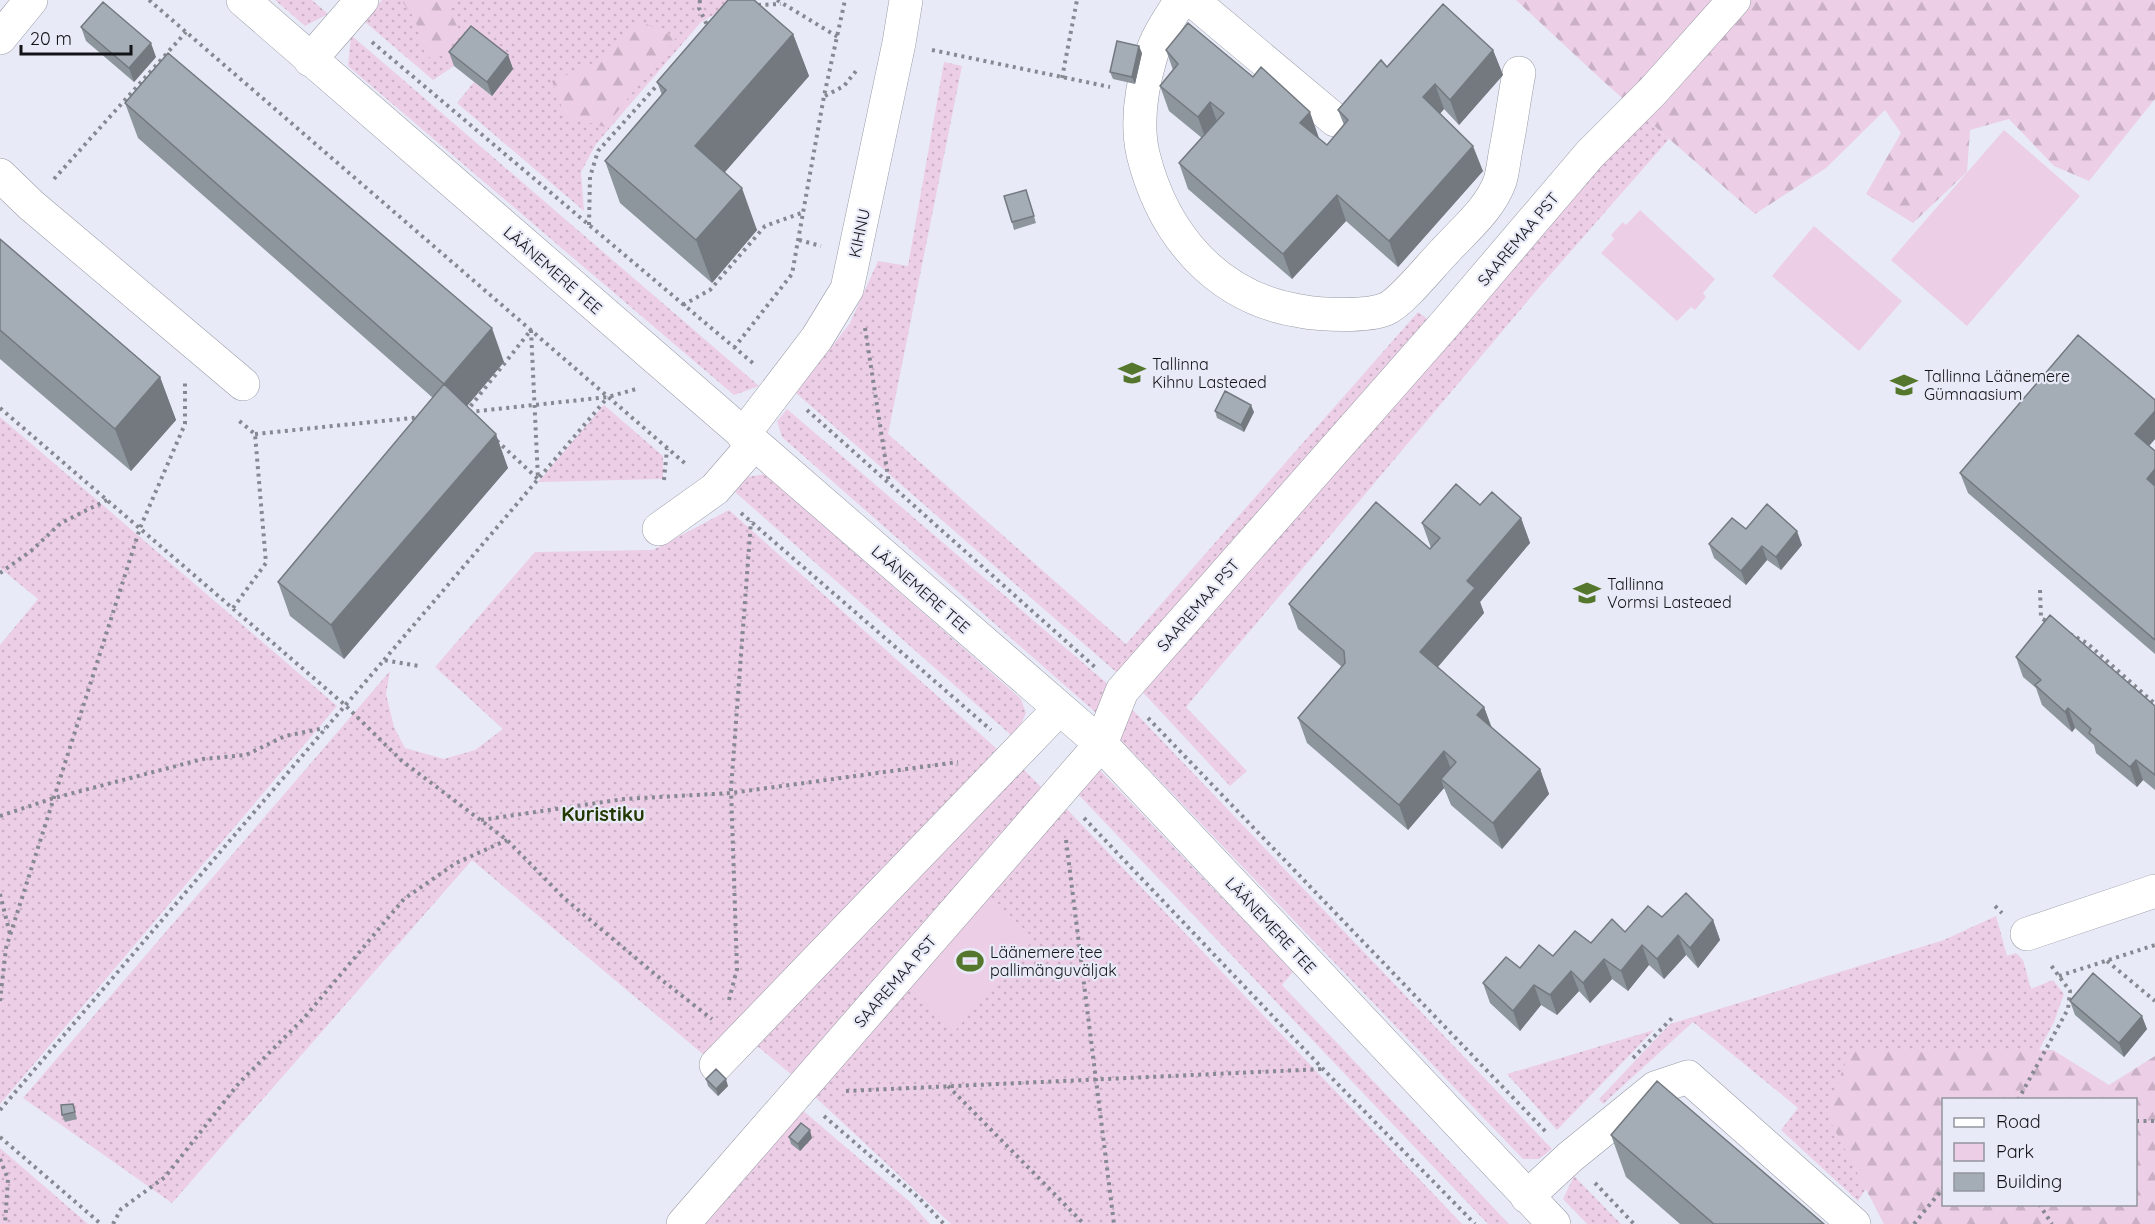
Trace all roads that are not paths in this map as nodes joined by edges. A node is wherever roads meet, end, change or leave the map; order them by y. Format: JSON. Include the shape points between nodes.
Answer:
{"nodes":[{"id":1,"x":31,"y":0,"type":"edge"},
{"id":2,"x":243,"y":0,"type":"edge"},
{"id":3,"x":906,"y":0,"type":"edge"},
{"id":4,"x":1181,"y":0,"type":"edge"},
{"id":5,"x":1192,"y":0,"type":"edge"},
{"id":6,"x":1734,"y":0,"type":"edge"},
{"id":7,"x":353,"y":10,"type":"edge"},
{"id":8,"x":0,"y":38,"type":"edge"},
{"id":9,"x":310,"y":60,"type":"junction"},
{"id":10,"x":1519,"y":73,"type":"dead end"},
{"id":11,"x":1335,"y":120,"type":"dead end"},
{"id":12,"x":0,"y":174,"type":"edge"},
{"id":13,"x":1407,"y":291,"type":"junction"},
{"id":14,"x":1445,"y":324,"type":"junction"},
{"id":15,"x":243,"y":384,"type":"road end"},
{"id":16,"x":749,"y":440,"type":"junction"},
{"id":17,"x":659,"y":529,"type":"dead end"},
{"id":18,"x":1059,"y":709,"type":"junction"},
{"id":19,"x":1101,"y":744,"type":"junction"},
{"id":20,"x":2155,"y":891,"type":"edge"},
{"id":21,"x":2027,"y":934,"type":"road end"},
{"id":22,"x":716,"y":1065,"type":"dead end"},
{"id":23,"x":1527,"y":1197,"type":"junction"},
{"id":24,"x":683,"y":1224,"type":"edge"},
{"id":25,"x":1554,"y":1224,"type":"edge"},
{"id":26,"x":1854,"y":1224,"type":"edge"}],
"edges":[{"from":1,"to":8,"type":"street"},
{"from":2,"to":9,"type":"street","name":"LÄÄNEMERE TEE"},
{"from":3,"to":16,"type":"street","name":"KIHNU","via":[[847,289],[817,338],[780,386]]},
{"from":4,"to":13,"type":"street","via":[[1155,45],[1140,119],[1143,153],[1160,203],[1180,236],[1205,268],[1244,294],[1279,308],[1321,315],[1356,314],[1386,309]]},
{"from":5,"to":11,"type":"street"},
{"from":6,"to":14,"type":"street","name":"SAAREMAA PST","via":[[1590,154]]},
{"from":7,"to":9,"type":"street"},
{"from":9,"to":16,"type":"street","name":"LÄÄNEMERE TEE"},
{"from":10,"to":13,"type":"street","via":[[1500,181],[1486,207]]},
{"from":12,"to":15,"type":"street","via":[[31,205]]},
{"from":13,"to":14,"type":"street"},
{"from":14,"to":19,"type":"street","name":"SAAREMAA PST","via":[[1122,691]]},
{"from":16,"to":17,"type":"street","name":"KIHNU","via":[[715,489]]},
{"from":16,"to":18,"type":"street","name":"LÄÄNEMERE TEE"},
{"from":18,"to":19,"type":"street","name":"LÄÄNEMERE TEE"},
{"from":18,"to":22,"type":"street","via":[[1018,754],[731,1033]]},
{"from":19,"to":23,"type":"street","name":"LÄÄNEMERE TEE"},
{"from":19,"to":24,"type":"street","name":"SAAREMAA PST"},
{"from":20,"to":21,"type":"street"},
{"from":23,"to":25,"type":"street","name":"LÄÄNEMERE TEE"},
{"from":23,"to":26,"type":"street","via":[[1654,1088],[1688,1077]]}]}
